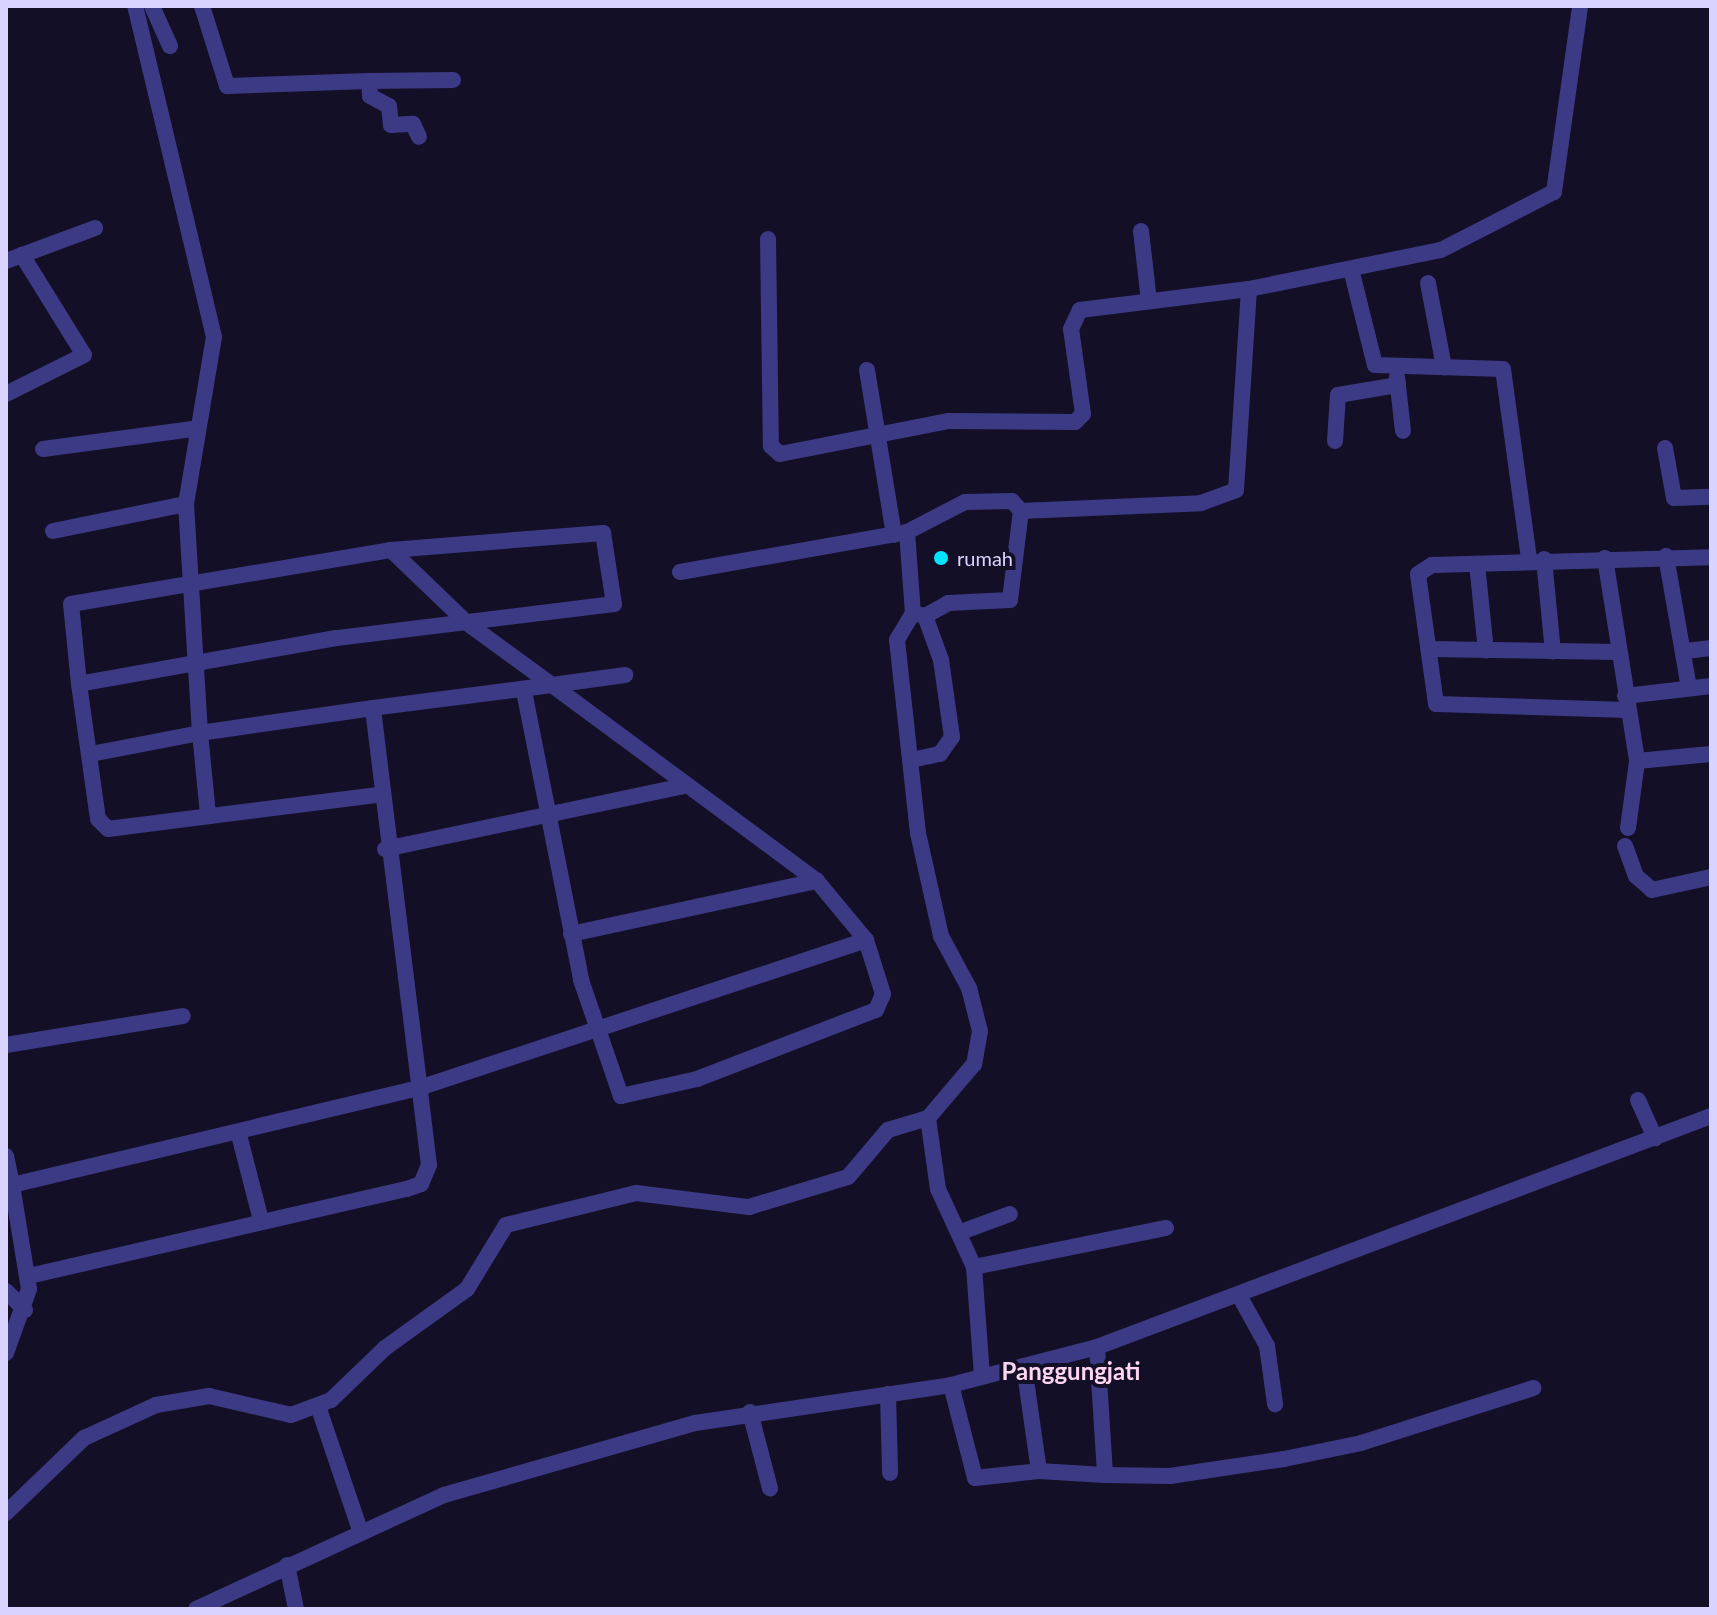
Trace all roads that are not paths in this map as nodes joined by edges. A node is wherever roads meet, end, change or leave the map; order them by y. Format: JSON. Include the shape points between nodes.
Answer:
{"nodes":[{"id":1,"x":135,"y":6,"type":"edge"},
{"id":2,"x":152,"y":6,"type":"edge"},
{"id":3,"x":202,"y":6,"type":"edge"},
{"id":4,"x":1580,"y":6,"type":"edge"},
{"id":5,"x":170,"y":46,"type":"dead end"},
{"id":6,"x":453,"y":80,"type":"dead end"},
{"id":7,"x":369,"y":81,"type":"junction"},
{"id":8,"x":419,"y":137,"type":"dead end"},
{"id":9,"x":95,"y":228,"type":"dead end"},
{"id":10,"x":1141,"y":231,"type":"dead end"},
{"id":11,"x":768,"y":239,"type":"dead end"},
{"id":12,"x":14,"y":258,"type":"edge"},
{"id":13,"x":1351,"y":269,"type":"junction"},
{"id":14,"x":1428,"y":283,"type":"dead end"},
{"id":15,"x":1249,"y":289,"type":"junction"},
{"id":16,"x":1149,"y":301,"type":"junction"},
{"id":17,"x":1444,"y":367,"type":"junction"},
{"id":18,"x":867,"y":370,"type":"dead end"},
{"id":19,"x":1397,"y":377,"type":"junction"},
{"id":20,"x":6,"y":394,"type":"edge"},
{"id":21,"x":193,"y":429,"type":"junction"},
{"id":22,"x":1403,"y":431,"type":"dead end"},
{"id":23,"x":875,"y":438,"type":"junction"},
{"id":24,"x":1335,"y":441,"type":"dead end"},
{"id":25,"x":1665,"y":448,"type":"dead end"},
{"id":26,"x":43,"y":449,"type":"dead end"},
{"id":27,"x":1711,"y":497,"type":"edge"},
{"id":28,"x":186,"y":504,"type":"junction"},
{"id":29,"x":1021,"y":511,"type":"junction"},
{"id":30,"x":53,"y":531,"type":"dead end"},
{"id":31,"x":900,"y":534,"type":"junction"},
{"id":32,"x":391,"y":550,"type":"junction"},
{"id":33,"x":1666,"y":556,"type":"junction"},
{"id":34,"x":1711,"y":557,"type":"edge"},
{"id":35,"x":1605,"y":558,"type":"junction"},
{"id":36,"x":1537,"y":560,"type":"junction"},
{"id":37,"x":1477,"y":564,"type":"junction"},
{"id":38,"x":680,"y":572,"type":"dead end"},
{"id":39,"x":190,"y":581,"type":"junction"},
{"id":40,"x":919,"y":615,"type":"junction"},
{"id":41,"x":467,"y":623,"type":"junction"},
{"id":42,"x":1711,"y":648,"type":"edge"},
{"id":43,"x":1429,"y":649,"type":"junction"},
{"id":44,"x":1486,"y":651,"type":"junction"},
{"id":45,"x":1686,"y":651,"type":"junction"},
{"id":46,"x":1553,"y":652,"type":"junction"},
{"id":47,"x":1618,"y":652,"type":"junction"},
{"id":48,"x":193,"y":661,"type":"junction"},
{"id":49,"x":625,"y":675,"type":"dead end"},
{"id":50,"x":79,"y":684,"type":"junction"},
{"id":51,"x":552,"y":685,"type":"junction"},
{"id":52,"x":1711,"y":686,"type":"edge"},
{"id":53,"x":1689,"y":688,"type":"junction"},
{"id":54,"x":524,"y":691,"type":"junction"},
{"id":55,"x":1626,"y":703,"type":"junction"},
{"id":56,"x":373,"y":708,"type":"junction"},
{"id":57,"x":200,"y":733,"type":"junction"},
{"id":58,"x":91,"y":754,"type":"junction"},
{"id":59,"x":1711,"y":754,"type":"edge"},
{"id":60,"x":911,"y":760,"type":"junction"},
{"id":61,"x":1637,"y":761,"type":"junction"},
{"id":62,"x":685,"y":786,"type":"junction"},
{"id":63,"x":378,"y":795,"type":"junction"},
{"id":64,"x":208,"y":815,"type":"junction"},
{"id":65,"x":549,"y":816,"type":"junction"},
{"id":66,"x":1628,"y":828,"type":"dead end"},
{"id":67,"x":1625,"y":846,"type":"dead end"},
{"id":68,"x":385,"y":849,"type":"junction"},
{"id":69,"x":1711,"y":877,"type":"edge"},
{"id":70,"x":817,"y":881,"type":"junction"},
{"id":71,"x":571,"y":934,"type":"junction"},
{"id":72,"x":866,"y":940,"type":"junction"},
{"id":73,"x":183,"y":1016,"type":"dead end"},
{"id":74,"x":596,"y":1031,"type":"junction"},
{"id":75,"x":6,"y":1045,"type":"edge"},
{"id":76,"x":416,"y":1089,"type":"junction"},
{"id":77,"x":1638,"y":1100,"type":"dead end"},
{"id":78,"x":1711,"y":1116,"type":"edge"},
{"id":79,"x":928,"y":1118,"type":"junction"},
{"id":80,"x":239,"y":1135,"type":"junction"},
{"id":81,"x":1655,"y":1138,"type":"junction"},
{"id":82,"x":6,"y":1156,"type":"edge"},
{"id":83,"x":12,"y":1185,"type":"junction"},
{"id":84,"x":1010,"y":1214,"type":"dead end"},
{"id":85,"x":261,"y":1220,"type":"junction"},
{"id":86,"x":1166,"y":1228,"type":"dead end"},
{"id":87,"x":961,"y":1232,"type":"junction"},
{"id":88,"x":974,"y":1267,"type":"junction"},
{"id":89,"x":29,"y":1276,"type":"junction"},
{"id":90,"x":6,"y":1291,"type":"edge"},
{"id":91,"x":1240,"y":1297,"type":"junction"},
{"id":92,"x":25,"y":1310,"type":"junction"},
{"id":93,"x":1097,"y":1347,"type":"junction"},
{"id":94,"x":6,"y":1353,"type":"edge"},
{"id":95,"x":1024,"y":1366,"type":"junction"},
{"id":96,"x":982,"y":1376,"type":"junction"},
{"id":97,"x":951,"y":1385,"type":"junction"},
{"id":98,"x":1533,"y":1388,"type":"dead end"},
{"id":99,"x":888,"y":1394,"type":"junction"},
{"id":100,"x":1275,"y":1404,"type":"dead end"},
{"id":101,"x":318,"y":1406,"type":"junction"},
{"id":102,"x":750,"y":1412,"type":"junction"},
{"id":103,"x":1039,"y":1471,"type":"junction"},
{"id":104,"x":890,"y":1473,"type":"dead end"},
{"id":105,"x":1105,"y":1475,"type":"junction"},
{"id":106,"x":770,"y":1488,"type":"dead end"},
{"id":107,"x":6,"y":1513,"type":"edge"},
{"id":108,"x":360,"y":1530,"type":"junction"},
{"id":109,"x":287,"y":1565,"type":"junction"},
{"id":110,"x":196,"y":1609,"type":"edge"},
{"id":111,"x":296,"y":1609,"type":"edge"}],
"edges":[{"from":1,"to":21,"type":"street","via":[[211,307],[214,337]]},
{"from":2,"to":5,"type":"street"},
{"from":3,"to":7,"type":"street","via":[[227,86]]},
{"from":4,"to":13,"type":"street","via":[[1554,192],[1441,250]]},
{"from":6,"to":7,"type":"street"},
{"from":7,"to":8,"type":"street","via":[[370,96],[389,106],[391,125],[413,124]]},
{"from":9,"to":12,"type":"street"},
{"from":10,"to":16,"type":"street"},
{"from":11,"to":23,"type":"street","via":[[775,345],[771,446],[792,455]]},
{"from":12,"to":20,"type":"street","via":[[84,355]]},
{"from":13,"to":15,"type":"street"},
{"from":13,"to":19,"type":"street","via":[[1370,359]]},
{"from":14,"to":17,"type":"street"},
{"from":15,"to":16,"type":"street"},
{"from":15,"to":29,"type":"street","via":[[1236,490],[1201,503]]},
{"from":16,"to":23,"type":"street","via":[[1085,307],[1073,318],[1083,414],[1075,422],[948,421]]},
{"from":17,"to":19,"type":"street"},
{"from":17,"to":36,"type":"street","via":[[1503,369]]},
{"from":18,"to":23,"type":"street"},
{"from":19,"to":22,"type":"street"},
{"from":19,"to":24,"type":"street","via":[[1338,395]]},
{"from":21,"to":26,"type":"street"},
{"from":21,"to":28,"type":"street"},
{"from":23,"to":31,"type":"street"},
{"from":25,"to":27,"type":"street","via":[[1674,498]]},
{"from":28,"to":30,"type":"street"},
{"from":28,"to":39,"type":"street"},
{"from":29,"to":31,"type":"street","via":[[1012,501],[965,502]]},
{"from":29,"to":40,"type":"street","via":[[1010,600],[948,603]]},
{"from":31,"to":38,"type":"street"},
{"from":31,"to":40,"type":"street"},
{"from":32,"to":39,"type":"street"},
{"from":32,"to":41,"type":"street"},
{"from":32,"to":41,"type":"street","via":[[603,533],[614,604]]},
{"from":33,"to":34,"type":"street"},
{"from":33,"to":35,"type":"street"},
{"from":33,"to":45,"type":"street"},
{"from":35,"to":36,"type":"street"},
{"from":35,"to":47,"type":"street"},
{"from":36,"to":37,"type":"street"},
{"from":36,"to":46,"type":"street"},
{"from":37,"to":43,"type":"street","via":[[1432,565],[1418,574]]},
{"from":37,"to":44,"type":"street"},
{"from":39,"to":48,"type":"street"},
{"from":39,"to":50,"type":"street","via":[[67,607]]},
{"from":40,"to":60,"type":"street","via":[[897,640]]},
{"from":40,"to":60,"type":"street","via":[[946,679],[952,737],[940,754]]},
{"from":41,"to":48,"type":"street"},
{"from":41,"to":51,"type":"street"},
{"from":42,"to":45,"type":"street"},
{"from":43,"to":44,"type":"street"},
{"from":43,"to":55,"type":"street","via":[[1433,698],[1441,708]]},
{"from":44,"to":46,"type":"street"},
{"from":45,"to":53,"type":"street"},
{"from":46,"to":47,"type":"street"},
{"from":47,"to":55,"type":"street"},
{"from":48,"to":50,"type":"street"},
{"from":48,"to":57,"type":"street"},
{"from":49,"to":51,"type":"street"},
{"from":50,"to":58,"type":"street"},
{"from":51,"to":54,"type":"street"},
{"from":51,"to":62,"type":"street"},
{"from":52,"to":53,"type":"street"},
{"from":53,"to":55,"type":"street"},
{"from":54,"to":56,"type":"street"},
{"from":54,"to":65,"type":"street"},
{"from":55,"to":61,"type":"street"},
{"from":56,"to":57,"type":"street"},
{"from":56,"to":63,"type":"street"},
{"from":57,"to":58,"type":"street"},
{"from":57,"to":64,"type":"street"},
{"from":58,"to":64,"type":"street","via":[[98,819],[108,829]]},
{"from":59,"to":61,"type":"street"},
{"from":60,"to":79,"type":"street","via":[[933,904],[980,1031],[974,1064]]},
{"from":61,"to":66,"type":"street"},
{"from":62,"to":65,"type":"street"},
{"from":62,"to":70,"type":"street"},
{"from":63,"to":64,"type":"street"},
{"from":63,"to":68,"type":"street"},
{"from":65,"to":68,"type":"street"},
{"from":65,"to":71,"type":"street"},
{"from":67,"to":69,"type":"street","via":[[1636,876],[1652,890]]},
{"from":68,"to":76,"type":"street"},
{"from":70,"to":71,"type":"street"},
{"from":70,"to":72,"type":"street"},
{"from":71,"to":74,"type":"street"},
{"from":72,"to":74,"type":"street"},
{"from":72,"to":74,"type":"street","via":[[883,994],[876,1010],[697,1079],[621,1096]]},
{"from":73,"to":75,"type":"street"},
{"from":74,"to":76,"type":"street"},
{"from":76,"to":80,"type":"street"},
{"from":76,"to":85,"type":"street","via":[[429,1165],[421,1184]]},
{"from":77,"to":81,"type":"street"},
{"from":78,"to":81,"type":"street"},
{"from":79,"to":87,"type":"street","via":[[938,1189]]},
{"from":79,"to":101,"type":"street","via":[[888,1130],[848,1177],[749,1207],[636,1193],[506,1225],[467,1289]]},
{"from":80,"to":83,"type":"street"},
{"from":80,"to":85,"type":"street"},
{"from":81,"to":91,"type":"street","via":[[1383,1233]]},
{"from":82,"to":83,"type":"street"},
{"from":83,"to":89,"type":"street"},
{"from":84,"to":87,"type":"street"},
{"from":85,"to":89,"type":"street"},
{"from":86,"to":88,"type":"street"},
{"from":87,"to":88,"type":"street"},
{"from":88,"to":96,"type":"street"},
{"from":89,"to":92,"type":"street"},
{"from":90,"to":92,"type":"street"},
{"from":91,"to":93,"type":"street"},
{"from":91,"to":100,"type":"street","via":[[1267,1346]]},
{"from":92,"to":94,"type":"street"},
{"from":93,"to":95,"type":"street"},
{"from":93,"to":105,"type":"street"},
{"from":95,"to":96,"type":"street"},
{"from":95,"to":103,"type":"street"},
{"from":96,"to":97,"type":"street"},
{"from":97,"to":99,"type":"street"},
{"from":97,"to":103,"type":"street","via":[[975,1478]]},
{"from":98,"to":105,"type":"street","via":[[1284,1459],[1170,1476]]},
{"from":99,"to":102,"type":"street"},
{"from":99,"to":104,"type":"street"},
{"from":101,"to":107,"type":"street","via":[[276,1414],[209,1396],[156,1405],[84,1438]]},
{"from":101,"to":108,"type":"street"},
{"from":102,"to":106,"type":"street"},
{"from":102,"to":108,"type":"street","via":[[523,1469]]},
{"from":103,"to":105,"type":"street"},
{"from":108,"to":109,"type":"street"},
{"from":109,"to":110,"type":"street"},
{"from":109,"to":111,"type":"street"}]}
